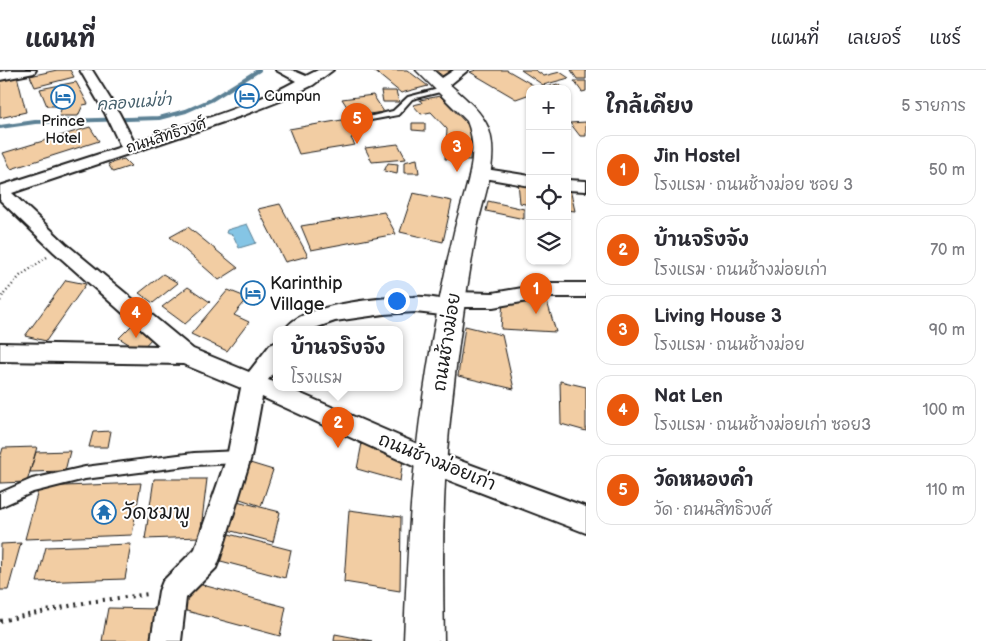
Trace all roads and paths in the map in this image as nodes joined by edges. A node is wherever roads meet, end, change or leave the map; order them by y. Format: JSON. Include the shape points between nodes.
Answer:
{"nodes":[{"id":1,"x":30,"y":70,"type":"edge"},
{"id":2,"x":86,"y":70,"type":"edge"},
{"id":3,"x":282,"y":70,"type":"edge"},
{"id":4,"x":327,"y":70,"type":"edge"},
{"id":5,"x":424,"y":70,"type":"edge"},
{"id":6,"x":462,"y":70,"type":"edge"},
{"id":7,"x":0,"y":76,"type":"edge"},
{"id":8,"x":308,"y":82,"type":"junction"},
{"id":9,"x":444,"y":87,"type":"junction"},
{"id":10,"x":360,"y":120,"type":"dead end"},
{"id":11,"x":129,"y":148,"type":"junction"},
{"id":12,"x":479,"y":172,"type":"junction"},
{"id":13,"x":526,"y":180,"type":"edge"},
{"id":14,"x":571,"y":185,"type":"edge"},
{"id":15,"x":586,"y":186,"type":"edge"},
{"id":16,"x":0,"y":191,"type":"edge"},
{"id":17,"x":60,"y":248,"type":"junction"},
{"id":18,"x":586,"y":290,"type":"edge"},
{"id":19,"x":0,"y":301,"type":"edge"},
{"id":20,"x":452,"y":304,"type":"junction"},
{"id":21,"x":301,"y":326,"type":"edge"},
{"id":22,"x":0,"y":352,"type":"edge"},
{"id":23,"x":185,"y":355,"type":"junction"},
{"id":24,"x":273,"y":356,"type":"edge"},
{"id":25,"x":253,"y":384,"type":"junction"},
{"id":26,"x":239,"y":457,"type":"junction"},
{"id":27,"x":431,"y":462,"type":"junction"},
{"id":28,"x":0,"y":500,"type":"edge"},
{"id":29,"x":586,"y":520,"type":"edge"},
{"id":30,"x":173,"y":591,"type":"junction"},
{"id":31,"x":0,"y":621,"type":"edge"},
{"id":32,"x":166,"y":641,"type":"edge"},
{"id":33,"x":424,"y":641,"type":"edge"}],
"edges":[{"from":1,"to":7,"type":"street"},
{"from":2,"to":11,"type":"street"},
{"from":3,"to":8,"type":"street"},
{"from":4,"to":8,"type":"street","name":"ถนนสิทธิวงศ์"},
{"from":5,"to":9,"type":"street","name":"ถนนช้างม่อย"},
{"from":6,"to":9,"type":"street"},
{"from":8,"to":11,"type":"street","name":"ถนนสิทธิวงศ์","via":[[239,112]]},
{"from":9,"to":10,"type":"lane","via":[[410,98],[395,113]]},
{"from":9,"to":12,"type":"street","name":"ถนนช้างม่อย","via":[[470,112],[480,127],[484,142]]},
{"from":11,"to":16,"type":"street","name":"ถนนสิทธิวงศ์"},
{"from":12,"to":13,"type":"street"},
{"from":12,"to":20,"type":"street","name":"ถนนช้างม่อย","via":[[466,223]]},
{"from":14,"to":15,"type":"street"},
{"from":16,"to":17,"type":"street","name":"ถนนช้างม่อยเก่า"},
{"from":17,"to":19,"type":"path","via":[[20,276],[2,294]]},
{"from":17,"to":23,"type":"street","name":"ถนนช้างม่อยเก่า"},
{"from":18,"to":20,"type":"street","via":[[551,290]]},
{"from":20,"to":21,"type":"street","via":[[384,306],[335,313]]},
{"from":20,"to":27,"type":"street","name":"ถนนช้างม่อย"},
{"from":22,"to":23,"type":"street"},
{"from":23,"to":25,"type":"street","name":"ถนนช้างม่อยเก่า"},
{"from":24,"to":25,"type":"street"},
{"from":25,"to":26,"type":"street"},
{"from":25,"to":27,"type":"street","name":"ถนนช้างม่อยเก่า"},
{"from":26,"to":28,"type":"lane","via":[[194,459],[85,473],[32,486]]},
{"from":26,"to":30,"type":"street","via":[[206,558]]},
{"from":27,"to":29,"type":"street","name":"ถนนช้างม่อยเก่า"},
{"from":27,"to":33,"type":"street","name":"ถนนช้างม่อย"},
{"from":30,"to":31,"type":"path","via":[[88,602]]},
{"from":30,"to":32,"type":"street"}]}
